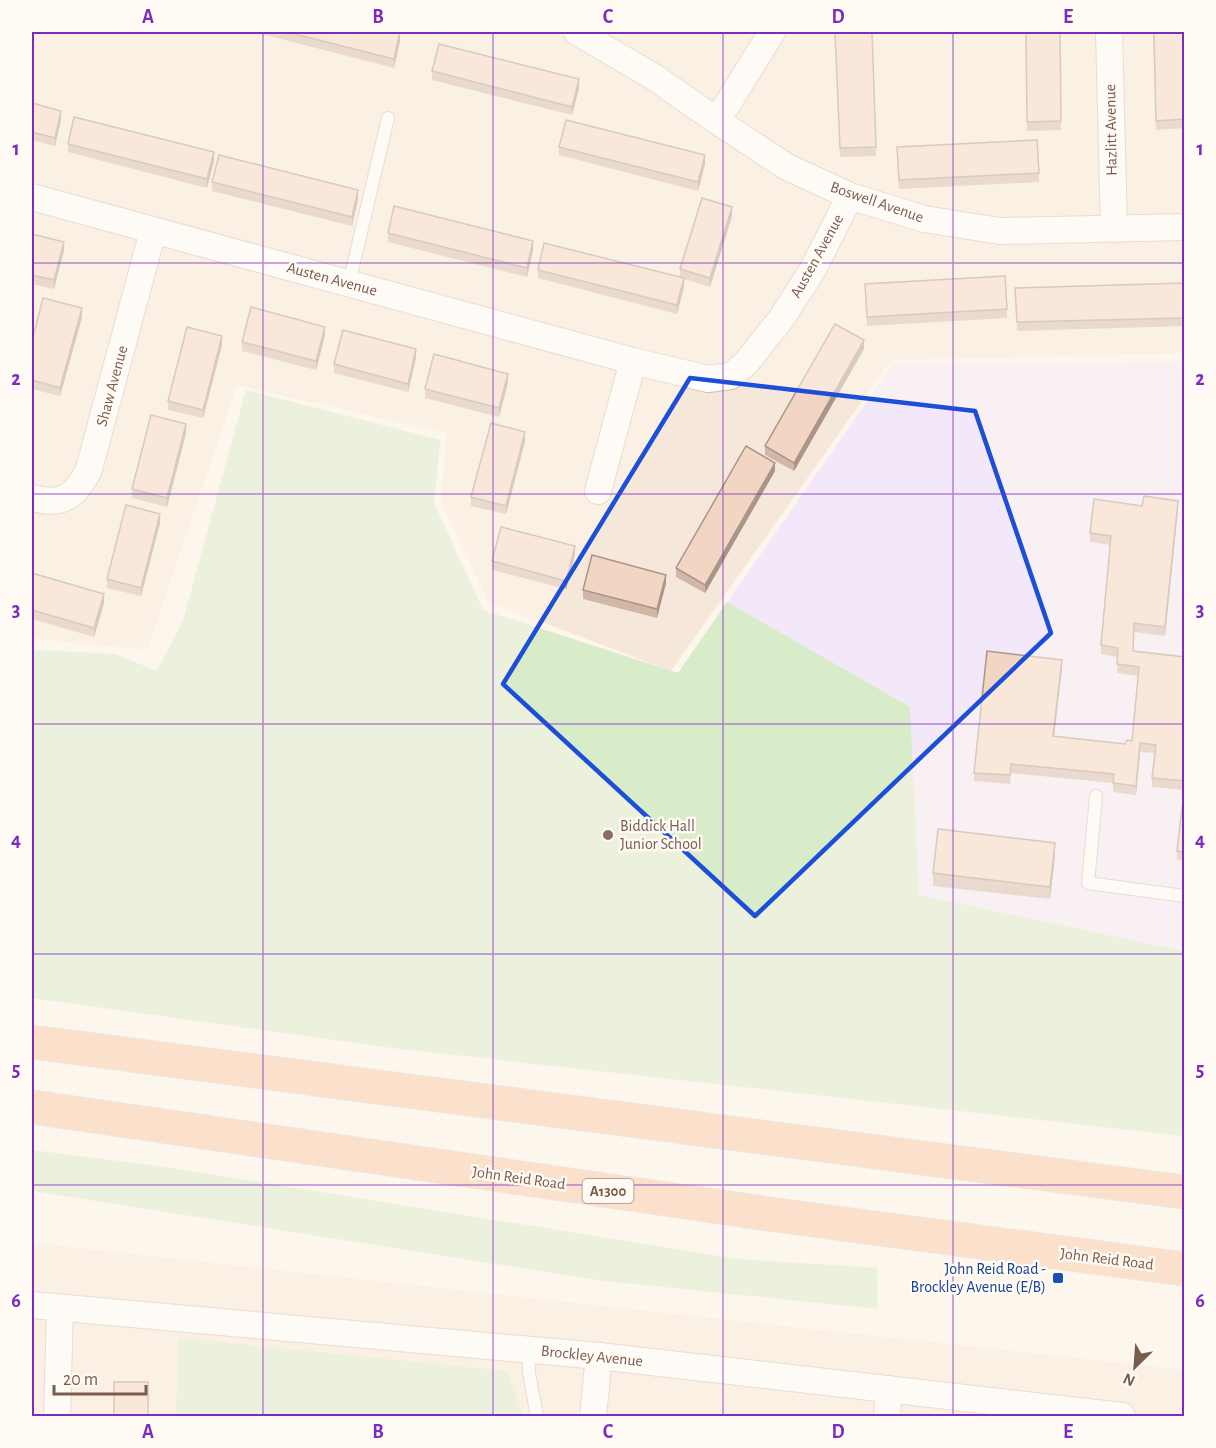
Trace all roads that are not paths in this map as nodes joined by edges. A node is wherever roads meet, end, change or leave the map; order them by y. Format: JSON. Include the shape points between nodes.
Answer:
{"nodes":[{"id":1,"x":577,"y":32,"type":"edge"},
{"id":2,"x":772,"y":32,"type":"edge"},
{"id":3,"x":1109,"y":32,"type":"edge"},
{"id":4,"x":388,"y":118,"type":"dead end"},
{"id":5,"x":717,"y":121,"type":"junction"},
{"id":6,"x":850,"y":196,"type":"junction"},
{"id":7,"x":32,"y":197,"type":"edge"},
{"id":8,"x":1185,"y":227,"type":"edge"},
{"id":9,"x":1114,"y":229,"type":"junction"},
{"id":10,"x":153,"y":231,"type":"junction"},
{"id":11,"x":349,"y":283,"type":"junction"},
{"id":12,"x":633,"y":361,"type":"junction"},
{"id":13,"x":598,"y":491,"type":"dead end"},
{"id":14,"x":32,"y":498,"type":"edge"},
{"id":15,"x":1096,"y":796,"type":"dead end"},
{"id":16,"x":1185,"y":896,"type":"edge"},
{"id":17,"x":32,"y":1042,"type":"edge"},
{"id":18,"x":32,"y":1107,"type":"edge"},
{"id":19,"x":1185,"y":1192,"type":"edge"},
{"id":20,"x":1185,"y":1269,"type":"edge"},
{"id":21,"x":32,"y":1305,"type":"edge"},
{"id":22,"x":60,"y":1308,"type":"junction"},
{"id":23,"x":528,"y":1350,"type":"junction"},
{"id":24,"x":599,"y":1356,"type":"junction"},
{"id":25,"x":889,"y":1389,"type":"junction"},
{"id":26,"x":57,"y":1416,"type":"edge"},
{"id":27,"x":537,"y":1416,"type":"edge"},
{"id":28,"x":593,"y":1416,"type":"edge"},
{"id":29,"x":887,"y":1416,"type":"edge"},
{"id":30,"x":1122,"y":1416,"type":"edge"}],
"edges":[{"from":1,"to":5,"type":"street","name":"Boswell Avenue","via":[[654,77]]},
{"from":2,"to":5,"type":"street"},
{"from":3,"to":9,"type":"street","name":"Hazlitt Avenue"},
{"from":4,"to":11,"type":"lane"},
{"from":5,"to":6,"type":"street","name":"Boswell Avenue","via":[[787,167]]},
{"from":6,"to":9,"type":"street","name":"Boswell Avenue","via":[[924,219],[1000,231]]},
{"from":6,"to":12,"type":"street","name":"Austen Avenue","via":[[813,269],[781,319],[731,376],[708,379]]},
{"from":7,"to":10,"type":"street","name":"Austen Avenue"},
{"from":8,"to":9,"type":"street","name":"Boswell Avenue"},
{"from":10,"to":11,"type":"street","name":"Austen Avenue"},
{"from":10,"to":14,"type":"street","name":"Shaw Avenue","via":[[89,469],[81,486],[66,499],[48,502]]},
{"from":11,"to":12,"type":"street","name":"Austen Avenue"},
{"from":12,"to":13,"type":"street"},
{"from":15,"to":16,"type":"lane","via":[[1088,883]]},
{"from":17,"to":19,"type":"highway"},
{"from":18,"to":20,"type":"highway","name":"John Reid Road","number":"A1300","via":[[776,1215]]},
{"from":21,"to":22,"type":"street","name":"Brockley Avenue"},
{"from":22,"to":23,"type":"street","name":"Brockley Avenue"},
{"from":22,"to":26,"type":"street"},
{"from":23,"to":24,"type":"street","name":"Brockley Avenue"},
{"from":23,"to":27,"type":"lane"},
{"from":24,"to":25,"type":"street","name":"Brockley Avenue"},
{"from":24,"to":28,"type":"street"},
{"from":25,"to":29,"type":"street"},
{"from":25,"to":30,"type":"street","name":"Brockley Avenue"}]}
